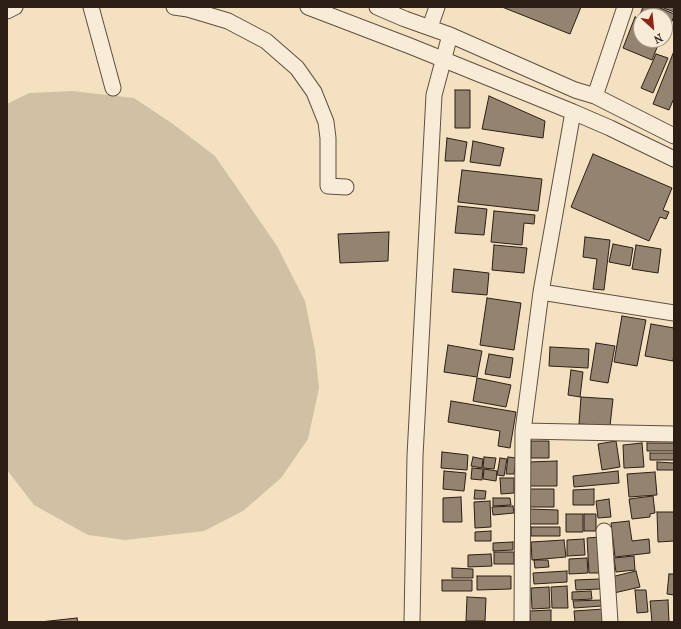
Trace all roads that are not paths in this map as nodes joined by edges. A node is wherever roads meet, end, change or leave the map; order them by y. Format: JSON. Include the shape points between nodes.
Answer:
{"nodes":[{"id":1,"x":15,"y":7,"type":"edge"},
{"id":2,"x":92,"y":7,"type":"edge"},
{"id":3,"x":174,"y":7,"type":"edge"},
{"id":4,"x":308,"y":7,"type":"edge"},
{"id":5,"x":377,"y":7,"type":"edge"},
{"id":6,"x":438,"y":7,"type":"edge"},
{"id":7,"x":625,"y":7,"type":"edge"},
{"id":8,"x":7,"y":11,"type":"edge"},
{"id":9,"x":430,"y":28,"type":"junction"},
{"id":10,"x":450,"y":35,"type":"junction"},
{"id":11,"x":443,"y":60,"type":"junction"},
{"id":12,"x":113,"y":88,"type":"dead end"},
{"id":13,"x":595,"y":96,"type":"junction"},
{"id":14,"x":573,"y":112,"type":"junction"},
{"id":15,"x":674,"y":136,"type":"edge"},
{"id":16,"x":674,"y":159,"type":"edge"},
{"id":17,"x":346,"y":187,"type":"dead end"},
{"id":18,"x":541,"y":292,"type":"junction"},
{"id":19,"x":674,"y":313,"type":"edge"},
{"id":20,"x":523,"y":431,"type":"junction"},
{"id":21,"x":674,"y":434,"type":"edge"},
{"id":22,"x":604,"y":531,"type":"dead end"},
{"id":23,"x":412,"y":622,"type":"edge"},
{"id":24,"x":522,"y":622,"type":"edge"},
{"id":25,"x":610,"y":622,"type":"edge"}],
"edges":[{"from":1,"to":8,"type":"street"},
{"from":2,"to":12,"type":"street"},
{"from":3,"to":17,"type":"street","via":[[228,21],[266,41],[297,68],[314,92],[326,122],[328,186]]},
{"from":4,"to":11,"type":"street"},
{"from":5,"to":9,"type":"street"},
{"from":6,"to":9,"type":"street"},
{"from":7,"to":13,"type":"street"},
{"from":9,"to":10,"type":"street"},
{"from":10,"to":11,"type":"street"},
{"from":10,"to":13,"type":"street","via":[[575,90]]},
{"from":11,"to":14,"type":"street"},
{"from":11,"to":23,"type":"street","via":[[434,95],[431,136],[415,456]]},
{"from":13,"to":15,"type":"street"},
{"from":14,"to":16,"type":"street"},
{"from":14,"to":18,"type":"street"},
{"from":18,"to":19,"type":"street"},
{"from":18,"to":20,"type":"street"},
{"from":20,"to":21,"type":"street"},
{"from":20,"to":24,"type":"street"},
{"from":22,"to":25,"type":"street"}]}
